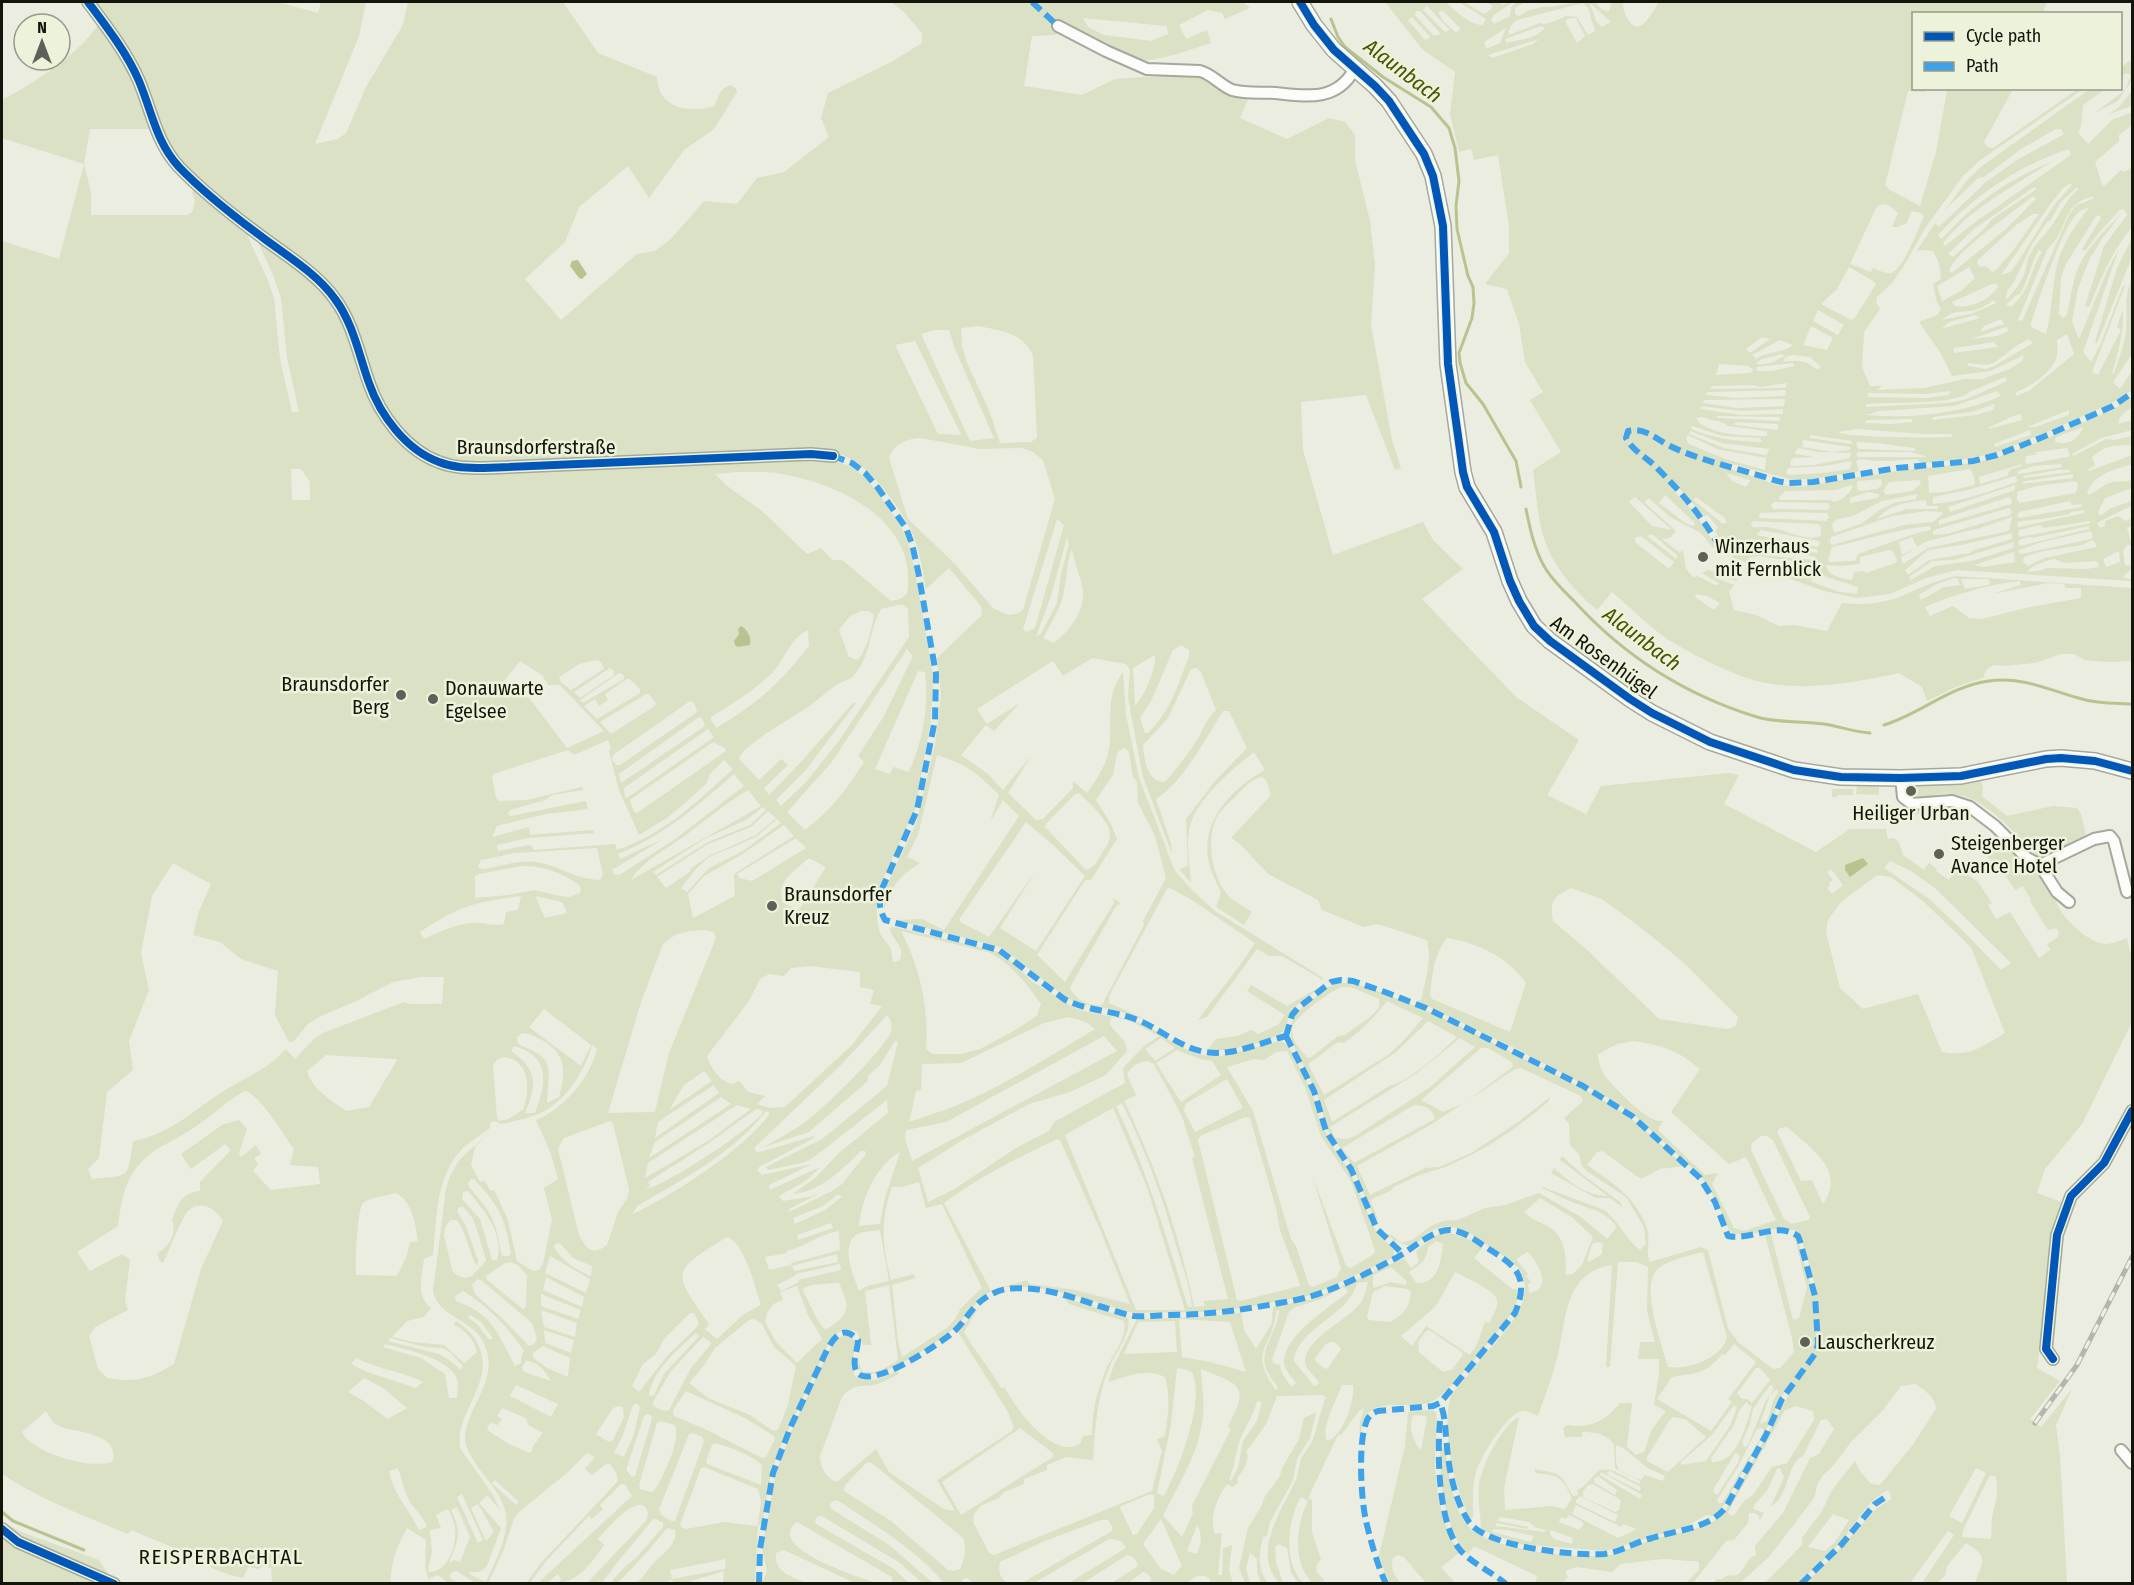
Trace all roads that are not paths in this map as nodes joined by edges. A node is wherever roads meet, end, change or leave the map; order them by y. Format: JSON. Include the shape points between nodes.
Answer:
{"nodes":[{"id":1,"x":87,"y":2,"type":"edge"},
{"id":2,"x":1300,"y":2,"type":"edge"},
{"id":3,"x":1058,"y":26,"type":"dead end"},
{"id":4,"x":1354,"y":70,"type":"junction"},
{"id":5,"x":833,"y":456,"type":"dead end"},
{"id":6,"x":2133,"y":771,"type":"edge"},
{"id":7,"x":1901,"y":778,"type":"junction"},
{"id":8,"x":2040,"y":865,"type":"junction"},
{"id":9,"x":2127,"y":892,"type":"dead end"},
{"id":10,"x":2069,"y":902,"type":"dead end"},
{"id":11,"x":2133,"y":1111,"type":"edge"},
{"id":12,"x":2053,"y":1359,"type":"dead end"},
{"id":13,"x":2121,"y":1450,"type":"dead end"},
{"id":14,"x":2133,"y":1463,"type":"edge"},
{"id":15,"x":2,"y":1529,"type":"edge"},
{"id":16,"x":114,"y":1584,"type":"edge"}],
"edges":[{"from":1,"to":5,"type":"street","name":"Braunsdorferstraße","via":[[139,81],[156,132],[168,154],[217,201],[335,298],[360,351],[380,409],[398,432],[437,462],[459,468],[484,468]]},
{"from":2,"to":4,"type":"street","name":"Am Rosenhügel","via":[[1323,38]]},
{"from":3,"to":4,"type":"street","via":[[1148,69],[1206,73],[1230,89],[1245,92],[1323,94],[1338,89]]},
{"from":4,"to":7,"type":"street","name":"Am Rosenhügel","via":[[1389,101],[1424,154],[1433,176],[1443,226],[1448,364],[1462,472],[1498,540],[1510,581],[1534,626],[1550,642],[1630,699],[1710,742],[1810,774]]},
{"from":6,"to":7,"type":"street","name":"Am Rosenhügel","via":[[2061,758],[1980,774]]},
{"from":7,"to":8,"type":"street","via":[[1901,792],[1907,802],[1918,805],[1952,801],[1970,807]]},
{"from":8,"to":9,"type":"street","via":[[2094,839],[2110,836]]},
{"from":8,"to":10,"type":"street","via":[[2057,892]]},
{"from":11,"to":12,"type":"street","via":[[2104,1163],[2072,1196],[2062,1218],[2046,1349]]},
{"from":13,"to":14,"type":"street"},
{"from":15,"to":16,"type":"street","via":[[18,1542]]}]}
